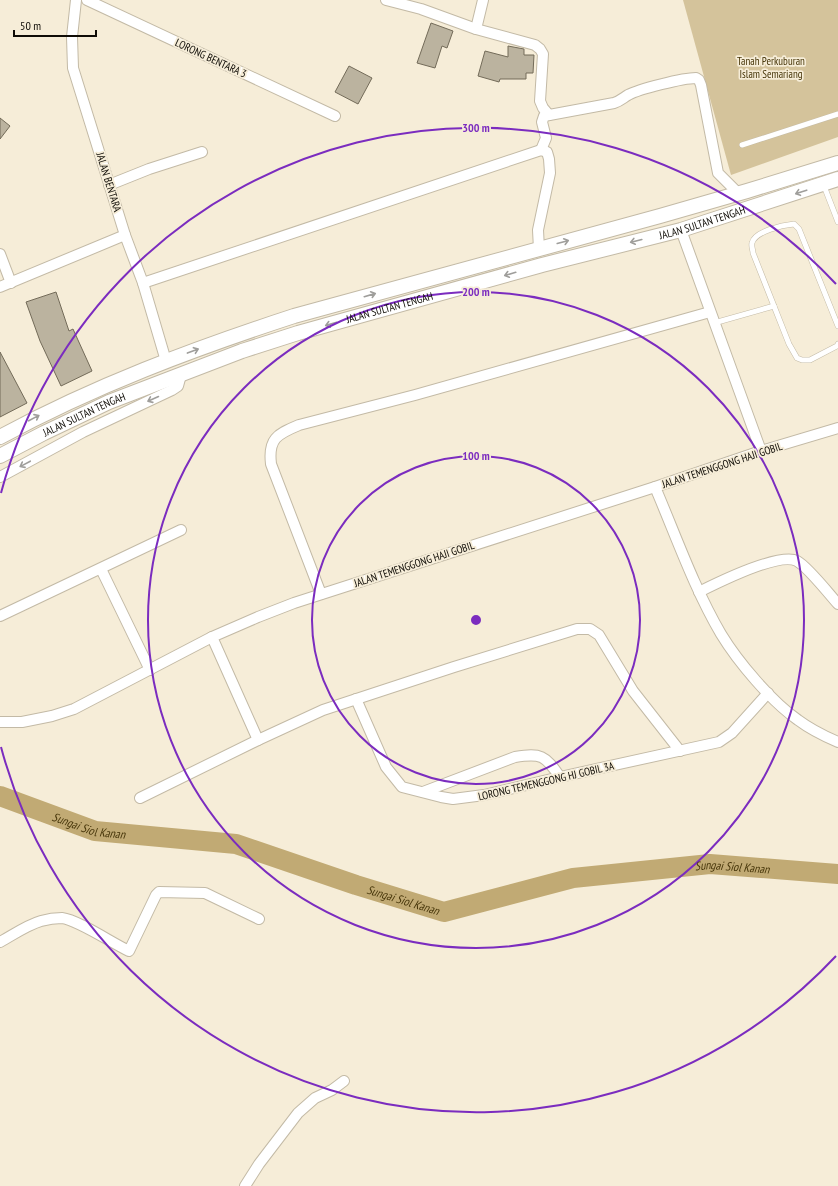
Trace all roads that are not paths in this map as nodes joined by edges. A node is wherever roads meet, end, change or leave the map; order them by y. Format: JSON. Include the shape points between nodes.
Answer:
{"nodes":[{"id":1,"x":76,"y":0,"type":"edge"},
{"id":2,"x":88,"y":0,"type":"edge"},
{"id":3,"x":386,"y":0,"type":"edge"},
{"id":4,"x":483,"y":0,"type":"edge"},
{"id":5,"x":476,"y":29,"type":"junction"},
{"id":6,"x":838,"y":114,"type":"edge"},
{"id":7,"x":549,"y":115,"type":"junction"},
{"id":8,"x":335,"y":116,"type":"dead end"},
{"id":9,"x":742,"y":145,"type":"dead end"},
{"id":10,"x":541,"y":150,"type":"junction"},
{"id":11,"x":202,"y":152,"type":"dead end"},
{"id":12,"x":838,"y":163,"type":"edge"},
{"id":13,"x":838,"y":179,"type":"edge"},
{"id":14,"x":823,"y":184,"type":"junction"},
{"id":15,"x":109,"y":185,"type":"junction"},
{"id":16,"x":739,"y":194,"type":"junction"},
{"id":17,"x":837,"y":218,"type":"edge"},
{"id":18,"x":681,"y":230,"type":"junction"},
{"id":19,"x":125,"y":235,"type":"junction"},
{"id":20,"x":539,"y":249,"type":"junction"},
{"id":21,"x":0,"y":254,"type":"edge"},
{"id":22,"x":11,"y":283,"type":"junction"},
{"id":23,"x":143,"y":283,"type":"junction"},
{"id":24,"x":0,"y":288,"type":"edge"},
{"id":25,"x":774,"y":306,"type":"junction"},
{"id":26,"x":710,"y":312,"type":"junction"},
{"id":27,"x":714,"y":323,"type":"junction"},
{"id":28,"x":838,"y":326,"type":"edge"},
{"id":29,"x":838,"y":344,"type":"edge"},
{"id":30,"x":166,"y":360,"type":"junction"},
{"id":31,"x":181,"y":375,"type":"junction"},
{"id":32,"x":838,"y":428,"type":"edge"},
{"id":33,"x":0,"y":437,"type":"edge"},
{"id":34,"x":761,"y":451,"type":"junction"},
{"id":35,"x":0,"y":456,"type":"edge"},
{"id":36,"x":0,"y":477,"type":"edge"},
{"id":37,"x":655,"y":487,"type":"junction"},
{"id":38,"x":181,"y":530,"type":"dead end"},
{"id":39,"x":101,"y":569,"type":"junction"},
{"id":40,"x":699,"y":592,"type":"junction"},
{"id":41,"x":321,"y":594,"type":"junction"},
{"id":42,"x":838,"y":604,"type":"edge"},
{"id":43,"x":0,"y":616,"type":"edge"},
{"id":44,"x":212,"y":637,"type":"junction"},
{"id":45,"x":150,"y":670,"type":"junction"},
{"id":46,"x":768,"y":693,"type":"junction"},
{"id":47,"x":356,"y":699,"type":"junction"},
{"id":48,"x":0,"y":722,"type":"edge"},
{"id":49,"x":258,"y":740,"type":"junction"},
{"id":50,"x":838,"y":742,"type":"edge"},
{"id":51,"x":680,"y":751,"type":"junction"},
{"id":52,"x":560,"y":777,"type":"junction"},
{"id":53,"x":423,"y":792,"type":"junction"},
{"id":54,"x":140,"y":798,"type":"dead end"},
{"id":55,"x":259,"y":919,"type":"dead end"},
{"id":56,"x":0,"y":942,"type":"edge"},
{"id":57,"x":344,"y":1081,"type":"dead end"},
{"id":58,"x":245,"y":1186,"type":"edge"}],
"edges":[{"from":1,"to":15,"type":"street","name":"JALAN BENTARA","via":[[72,38],[73,68]]},
{"from":2,"to":8,"type":"street","name":"LORONG BENTARA 3"},
{"from":3,"to":5,"type":"street","via":[[421,9]]},
{"from":4,"to":5,"type":"street"},
{"from":5,"to":7,"type":"street","via":[[524,41],[540,49],[543,54],[540,100]]},
{"from":6,"to":9,"type":"lane"},
{"from":7,"to":10,"type":"street","via":[[544,116],[542,122],[546,138]]},
{"from":7,"to":16,"type":"street","via":[[614,103],[644,89],[696,78],[699,80],[718,174]]},
{"from":10,"to":20,"type":"street","via":[[547,152],[550,173],[538,230]]},
{"from":10,"to":23,"type":"street"},
{"from":11,"to":15,"type":"street"},
{"from":12,"to":16,"type":"main road","name":"JALAN SULTAN TENGAH"},
{"from":13,"to":14,"type":"main road","name":"JALAN SULTAN TENGAH"},
{"from":14,"to":17,"type":"lane"},
{"from":14,"to":18,"type":"main road","name":"JALAN SULTAN TENGAH","one_way":true},
{"from":15,"to":19,"type":"street","name":"JALAN BENTARA"},
{"from":20,"to":16,"type":"main road","name":"JALAN SULTAN TENGAH","one_way":true},
{"from":18,"to":26,"type":"street"},
{"from":18,"to":31,"type":"main road","name":"JALAN SULTAN TENGAH","one_way":true,"via":[[542,265],[298,333]]},
{"from":19,"to":22,"type":"street"},
{"from":19,"to":23,"type":"street","name":"JALAN BENTARA"},
{"from":30,"to":20,"type":"main road","name":"JALAN SULTAN TENGAH","one_way":true,"via":[[294,316]]},
{"from":21,"to":22,"type":"street"},
{"from":22,"to":24,"type":"street"},
{"from":23,"to":30,"type":"street","name":"JALAN BENTARA"},
{"from":25,"to":27,"type":"lane"},
{"from":25,"to":28,"type":"lane","via":[[751,244],[754,238],[769,230],[794,224],[799,229]]},
{"from":25,"to":29,"type":"lane","via":[[797,358],[810,360]]},
{"from":26,"to":27,"type":"street"},
{"from":26,"to":41,"type":"street","via":[[283,431],[272,443],[271,464]]},
{"from":27,"to":34,"type":"street"},
{"from":33,"to":30,"type":"main road","name":"JALAN SULTAN TENGAH","one_way":true,"via":[[38,416]]},
{"from":31,"to":35,"type":"main road","name":"JALAN SULTAN TENGAH","via":[[109,402]]},
{"from":31,"to":36,"type":"street","one_way":true,"via":[[178,386],[172,390],[83,432]]},
{"from":32,"to":34,"type":"street","name":"JALAN TEMENGGONG HAJI GOBIL"},
{"from":34,"to":37,"type":"street","name":"JALAN TEMENGGONG HAJI GOBIL"},
{"from":37,"to":40,"type":"street"},
{"from":37,"to":41,"type":"street","name":"JALAN TEMENGGONG HAJI GOBIL"},
{"from":38,"to":39,"type":"street"},
{"from":39,"to":43,"type":"street"},
{"from":39,"to":45,"type":"street"},
{"from":40,"to":42,"type":"street","via":[[722,580],[774,560],[787,559],[797,561]]},
{"from":40,"to":46,"type":"street","via":[[722,635],[744,666]]},
{"from":41,"to":44,"type":"street","name":"JALAN TEMENGGONG HAJI GOBIL"},
{"from":44,"to":45,"type":"street","name":"JALAN TEMENGGONG HAJI GOBIL"},
{"from":44,"to":49,"type":"street"},
{"from":45,"to":48,"type":"street","name":"JALAN TEMENGGONG HAJI GOBIL","via":[[74,709],[22,722]]},
{"from":46,"to":50,"type":"street","via":[[798,720]]},
{"from":46,"to":51,"type":"street","name":"LORONG TEMENGGONG HJ GOBIL 3A","via":[[726,738]]},
{"from":47,"to":49,"type":"street","via":[[323,710]]},
{"from":47,"to":51,"type":"street","via":[[577,629],[590,629],[599,635],[633,691]]},
{"from":47,"to":53,"type":"street","name":"LORONG TEMENGGONG HJ GOBIL 3A","via":[[380,757],[392,776],[402,787]]},
{"from":49,"to":54,"type":"street"},
{"from":51,"to":52,"type":"street","name":"LORONG TEMENGGONG HJ GOBIL 3A"},
{"from":52,"to":53,"type":"street","name":"LORONG TEMENGGONG HJ GOBIL 3A","via":[[463,798],[440,797]]},
{"from":52,"to":53,"type":"street","via":[[544,757],[526,755]]},
{"from":55,"to":56,"type":"street","via":[[205,894],[159,892],[129,951],[76,922],[63,918],[51,918],[30,925]]},
{"from":57,"to":58,"type":"street","via":[[315,1098],[298,1113]]}]}
